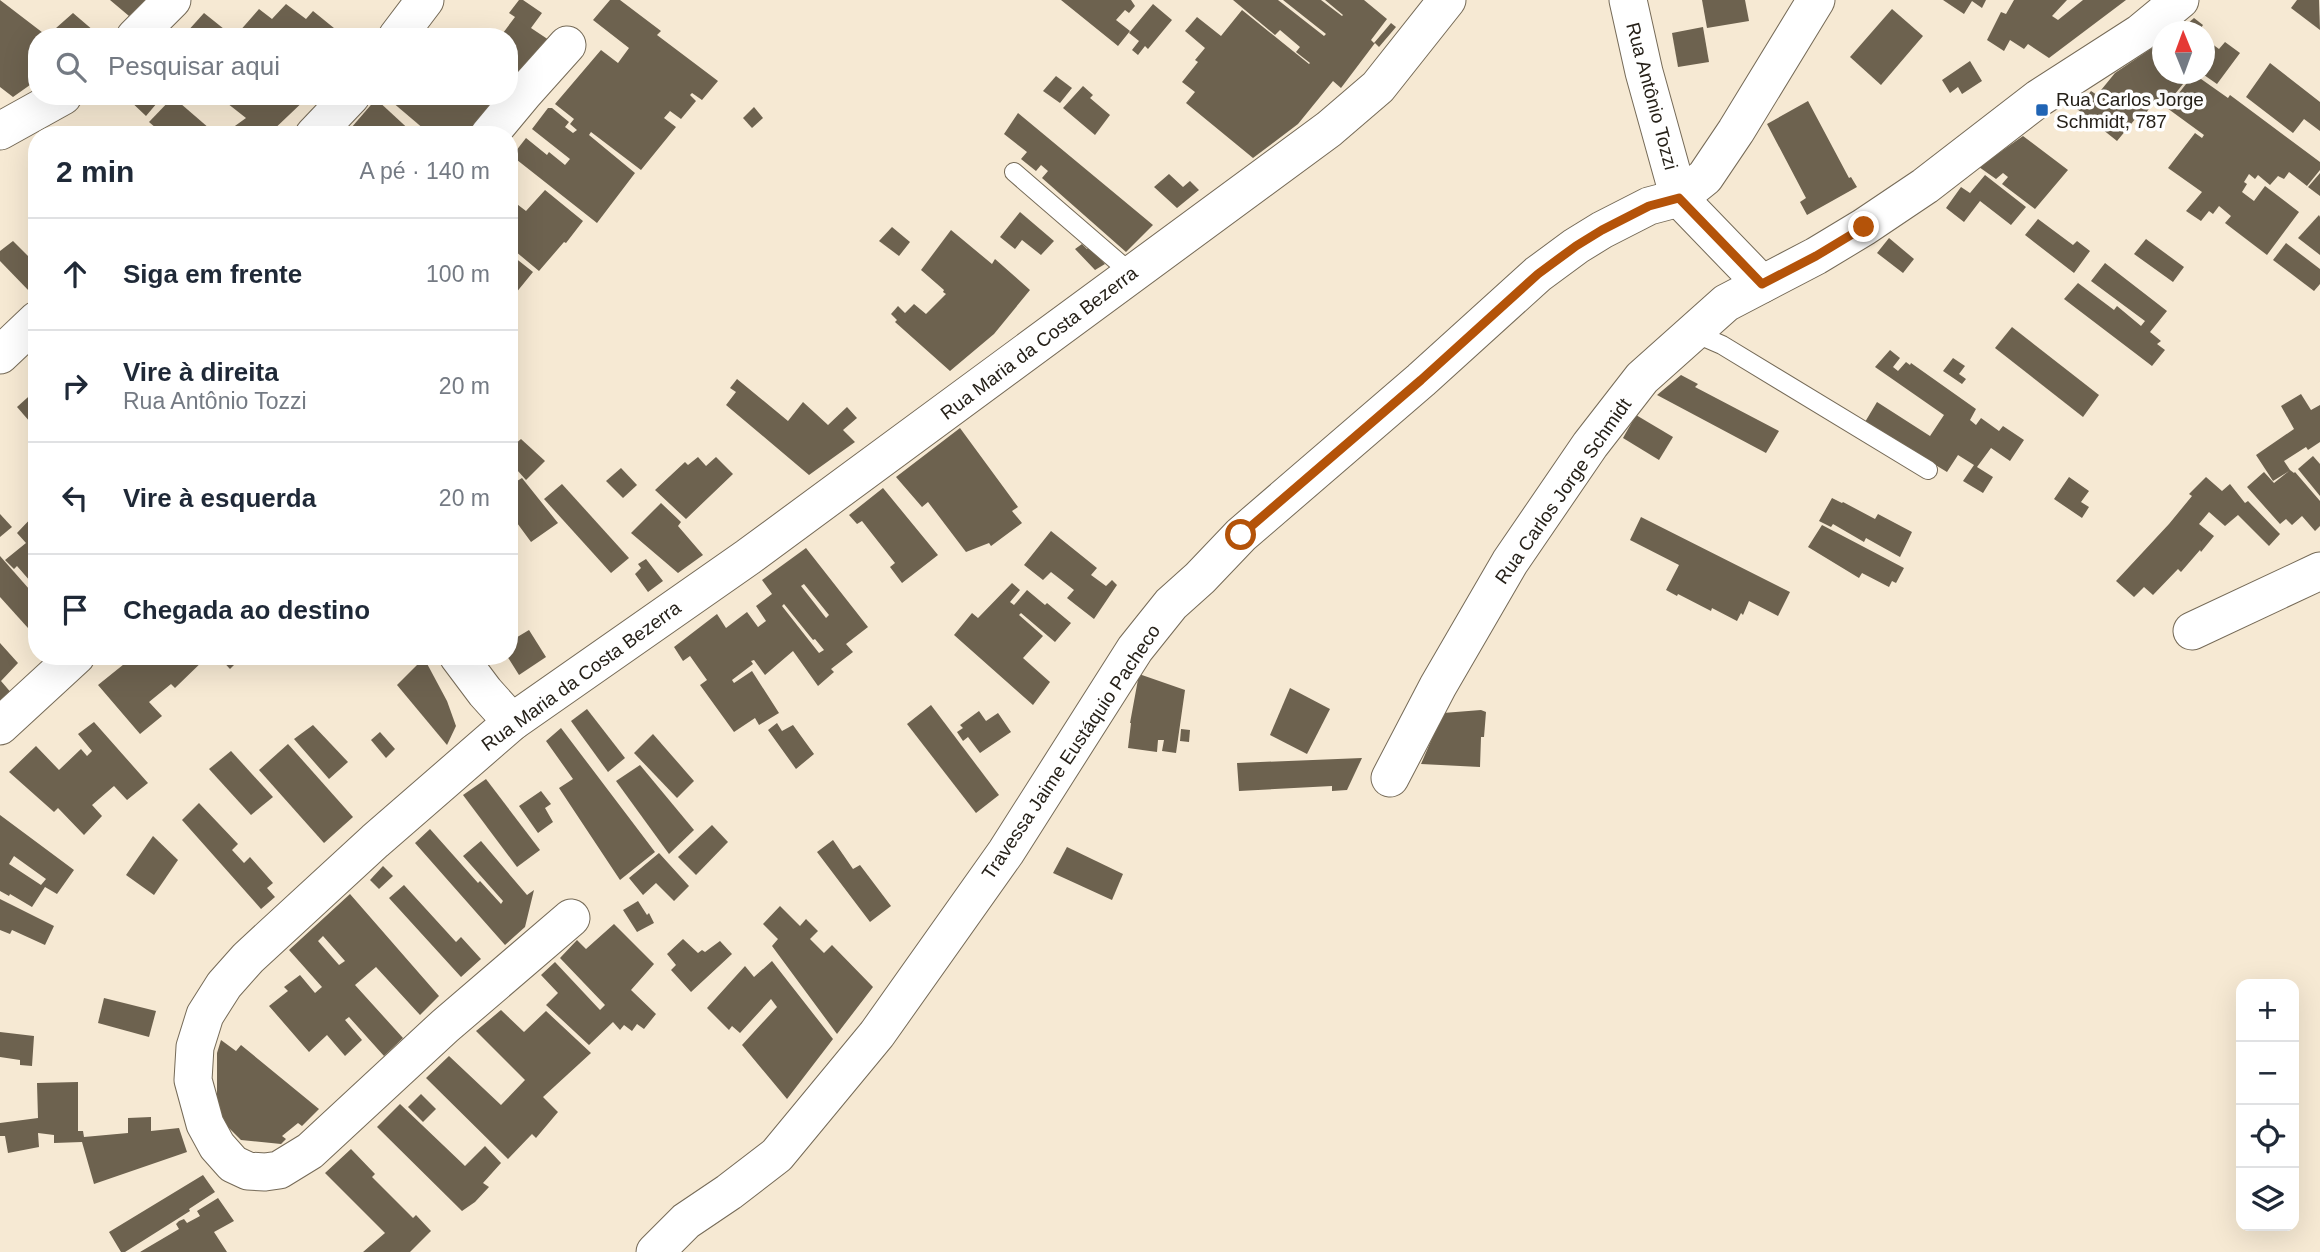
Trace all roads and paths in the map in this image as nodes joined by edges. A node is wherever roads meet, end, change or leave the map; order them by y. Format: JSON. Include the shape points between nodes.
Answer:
{"nodes":[{"id":1,"x":172,"y":0,"type":"edge"},
{"id":2,"x":425,"y":0,"type":"edge"},
{"id":3,"x":1447,"y":0,"type":"edge"},
{"id":4,"x":1628,"y":0,"type":"edge"},
{"id":5,"x":1816,"y":0,"type":"edge"},
{"id":6,"x":2180,"y":0,"type":"edge"},
{"id":7,"x":144,"y":28,"type":"edge"},
{"id":8,"x":404,"y":28,"type":"edge"},
{"id":9,"x":567,"y":45,"type":"dead end"},
{"id":10,"x":518,"y":100,"type":"edge"},
{"id":11,"x":47,"y":105,"type":"edge"},
{"id":12,"x":342,"y":105,"type":"edge"},
{"id":13,"x":514,"y":105,"type":"edge"},
{"id":14,"x":323,"y":126,"type":"edge"},
{"id":15,"x":496,"y":126,"type":"edge"},
{"id":16,"x":0,"y":131,"type":"edge"},
{"id":17,"x":1014,"y":172,"type":"dead end"},
{"id":18,"x":1679,"y":198,"type":"junction"},
{"id":19,"x":1132,"y":274,"type":"junction"},
{"id":20,"x":1762,"y":284,"type":"junction"},
{"id":21,"x":28,"y":329,"type":"edge"},
{"id":22,"x":1692,"y":332,"type":"junction"},
{"id":23,"x":0,"y":355,"type":"edge"},
{"id":24,"x":1928,"y":470,"type":"dead end"},
{"id":25,"x":2320,"y":571,"type":"edge"},
{"id":26,"x":2192,"y":631,"type":"dead end"},
{"id":27,"x":66,"y":665,"type":"edge"},
{"id":28,"x":465,"y":665,"type":"edge"},
{"id":29,"x":512,"y":722,"type":"junction"},
{"id":30,"x":0,"y":726,"type":"edge"},
{"id":31,"x":1390,"y":778,"type":"dead end"},
{"id":32,"x":571,"y":918,"type":"dead end"},
{"id":33,"x":655,"y":1252,"type":"edge"}],
"edges":[{"from":1,"to":7,"type":"street"},
{"from":2,"to":8,"type":"street"},
{"from":3,"to":19,"type":"street","name":"Rua Maria da Costa Bezerra","via":[[1378,87],[1329,129]]},
{"from":4,"to":18,"type":"street","name":"Rua Antônio Tozzi"},
{"from":5,"to":18,"type":"street","name":"Travessa Jaime Eustáquio Pacheco","via":[[1705,177]]},
{"from":6,"to":20,"type":"street","name":"Rua Carlos Jorge Schmidt","via":[[2140,33],[2039,98],[1925,186],[1816,256]]},
{"from":9,"to":10,"type":"street"},
{"from":11,"to":16,"type":"street"},
{"from":12,"to":14,"type":"street"},
{"from":13,"to":15,"type":"street"},
{"from":17,"to":19,"type":"lane"},
{"from":18,"to":20,"type":"street","name":"Rua Antônio Tozzi"},
{"from":18,"to":33,"type":"street","name":"Travessa Jaime Eustáquio Pacheco","via":[[1649,206],[1602,230],[1538,274],[1241,535],[1171,604],[1135,649],[1006,852],[877,1034],[777,1155],[686,1221]]},
{"from":19,"to":29,"type":"street","name":"Rua Maria da Costa Bezerra","via":[[748,557]]},
{"from":20,"to":22,"type":"street","name":"Rua Carlos Jorge Schmidt","via":[[1726,303]]},
{"from":21,"to":23,"type":"street"},
{"from":22,"to":24,"type":"lane","via":[[1722,345]]},
{"from":22,"to":31,"type":"street","name":"Rua Carlos Jorge Schmidt","via":[[1642,378],[1590,445],[1518,552],[1438,686]]},
{"from":25,"to":26,"type":"street"},
{"from":27,"to":30,"type":"street"},
{"from":28,"to":29,"type":"street"},
{"from":29,"to":32,"type":"street","name":"Rua Maria da Costa Bezerra","via":[[306,904],[225,985],[205,1015],[195,1047],[193,1080],[216,1146],[233,1164],[248,1171],[279,1170],[293,1163]]}]}
